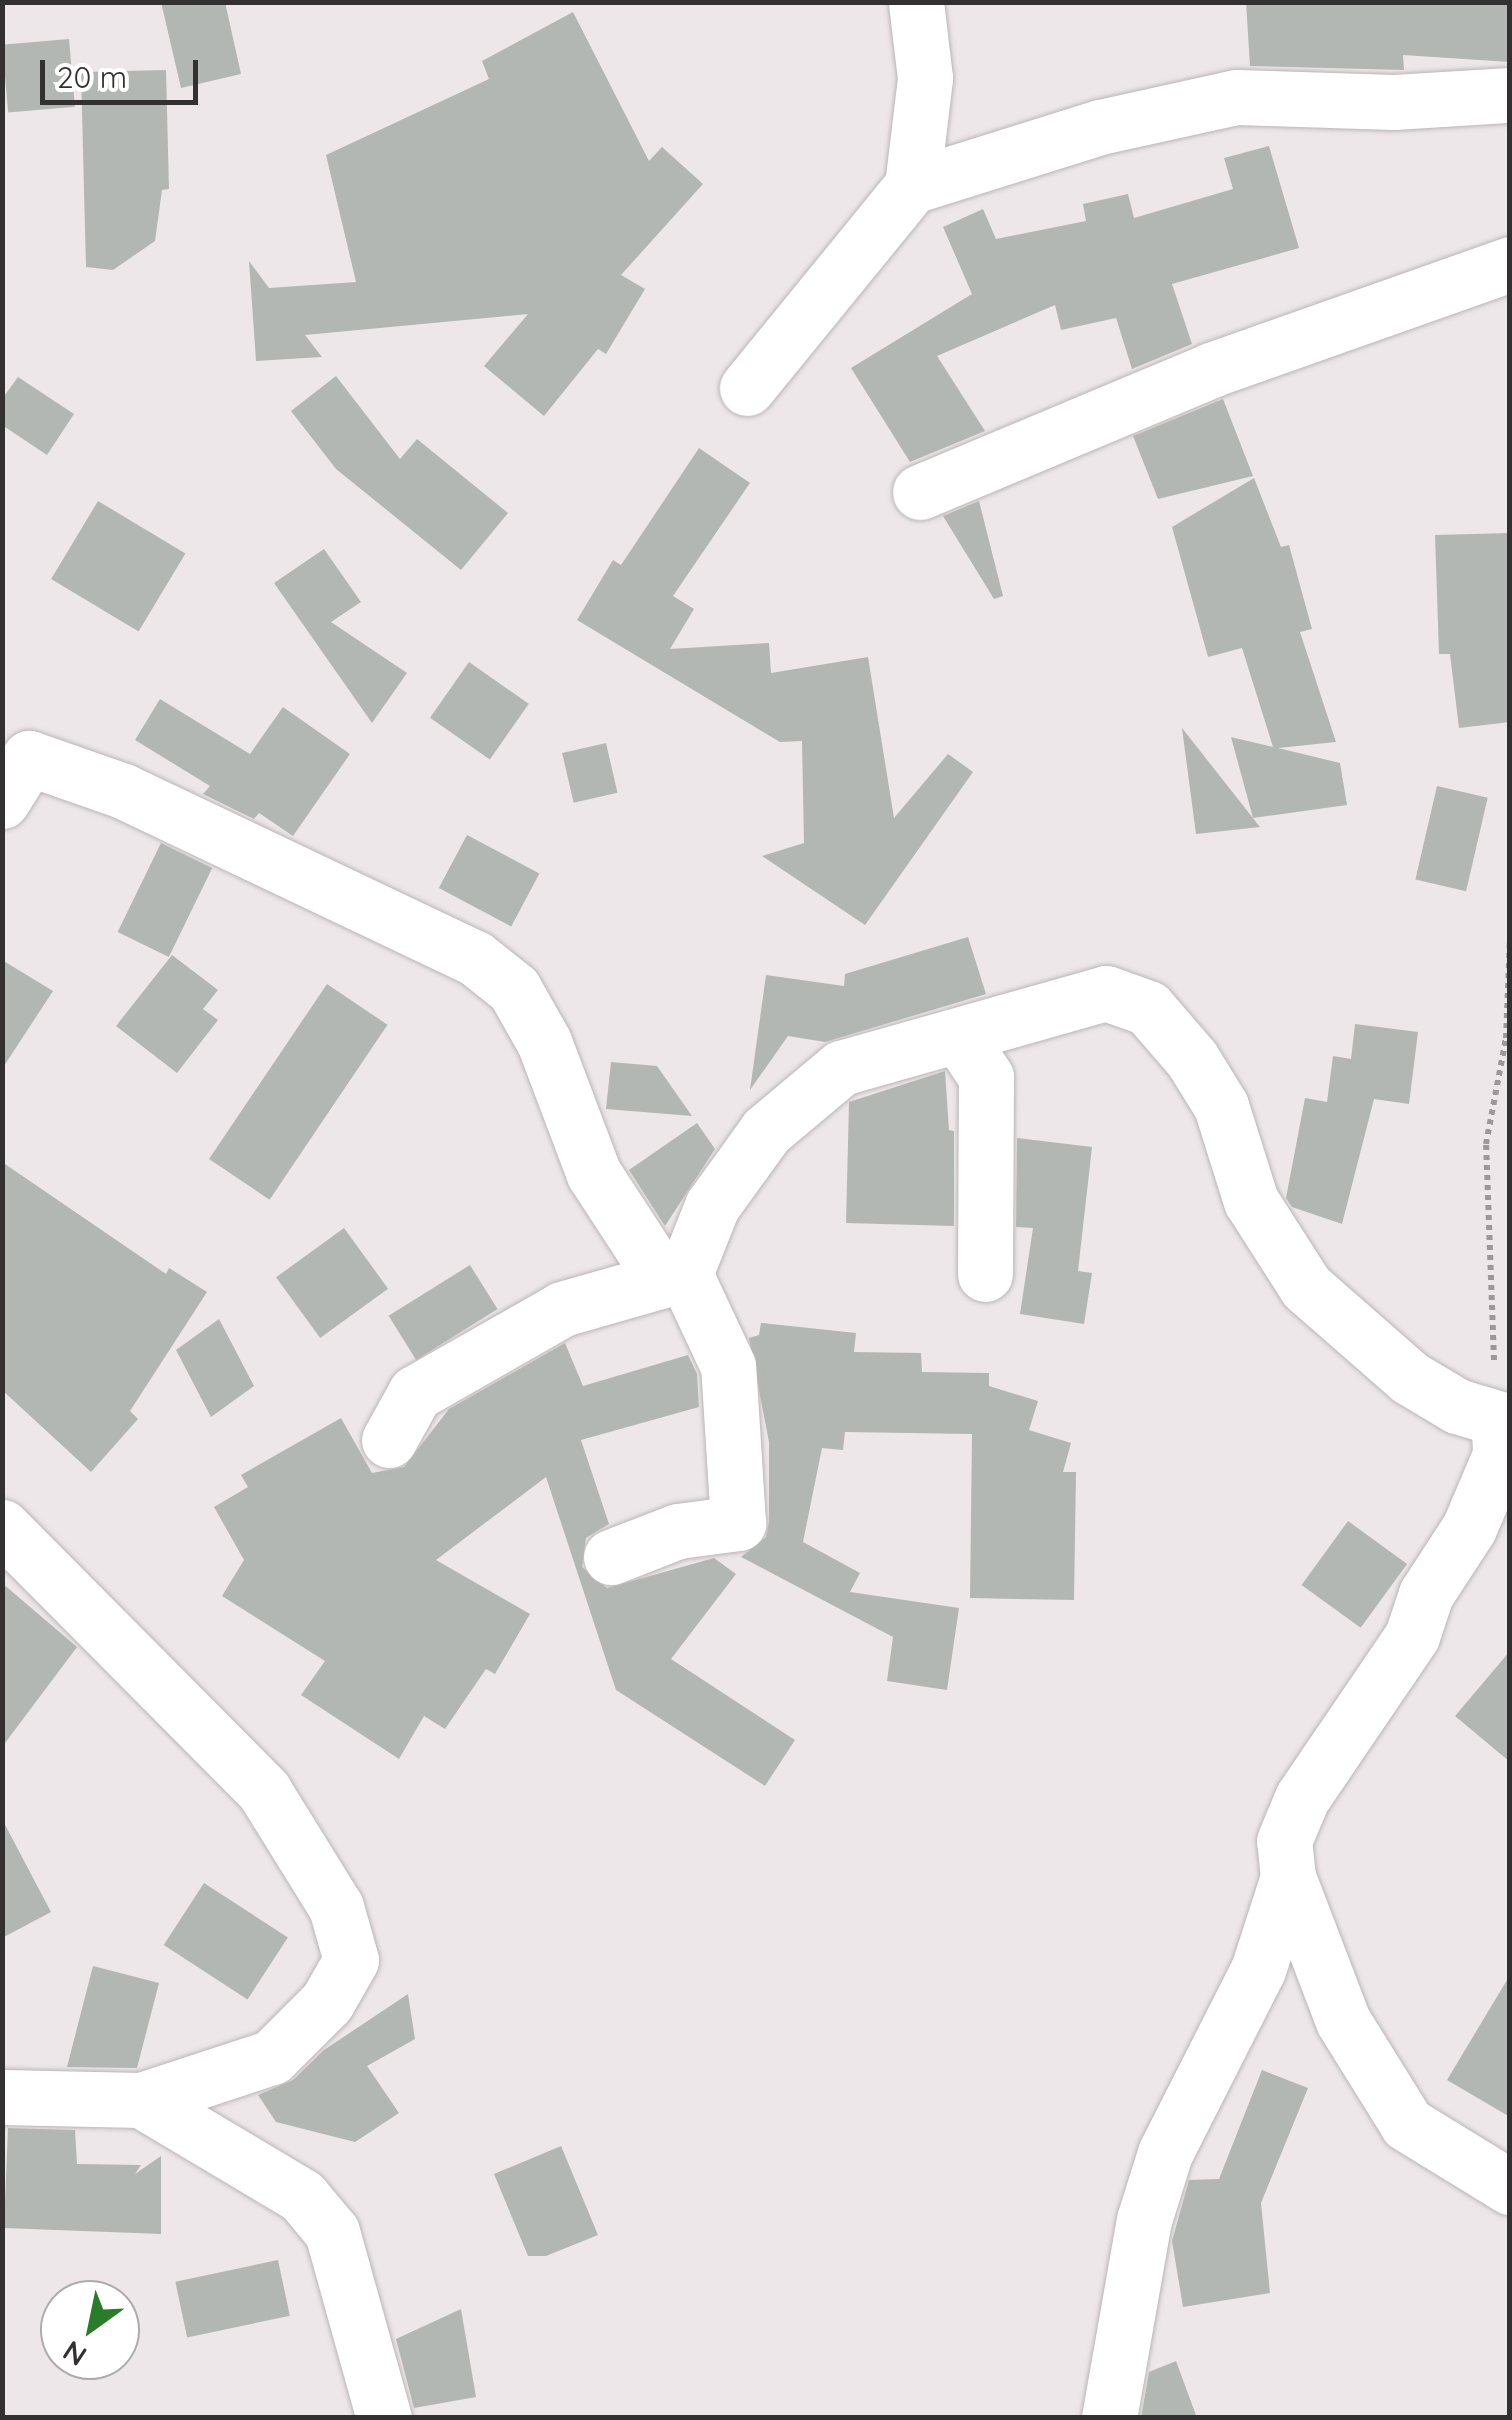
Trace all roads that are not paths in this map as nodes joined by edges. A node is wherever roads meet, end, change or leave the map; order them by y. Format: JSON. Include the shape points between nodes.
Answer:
{"nodes":[{"id":1,"x":916,"y":2,"type":"edge"},
{"id":2,"x":1510,"y":95,"type":"edge"},
{"id":3,"x":912,"y":186,"type":"junction"},
{"id":4,"x":1510,"y":264,"type":"edge"},
{"id":5,"x":747,"y":388,"type":"dead end"},
{"id":6,"x":920,"y":492,"type":"dead end"},
{"id":7,"x":11,"y":774,"type":"edge"},
{"id":8,"x":960,"y":1038,"type":"junction"},
{"id":9,"x":985,"y":1274,"type":"dead end"},
{"id":10,"x":674,"y":1277,"type":"junction"},
{"id":11,"x":1504,"y":1422,"type":"edge"},
{"id":12,"x":389,"y":1440,"type":"dead end"},
{"id":13,"x":2,"y":1527,"type":"edge"},
{"id":14,"x":610,"y":1557,"type":"dead end"},
{"id":15,"x":1288,"y":1877,"type":"junction"},
{"id":16,"x":2,"y":2097,"type":"edge"},
{"id":17,"x":141,"y":2100,"type":"junction"},
{"id":18,"x":1510,"y":2187,"type":"edge"},
{"id":19,"x":384,"y":2418,"type":"edge"},
{"id":20,"x":1109,"y":2418,"type":"edge"}],
"edges":[{"from":1,"to":3,"type":"street","via":[[925,78]]},
{"from":2,"to":3,"type":"street","via":[[1394,102],[1237,97],[1100,127]]},
{"from":3,"to":5,"type":"street"},
{"from":4,"to":6,"type":"street","via":[[1211,370]]},
{"from":7,"to":10,"type":"street","via":[[123,791],[475,958],[514,990],[544,1042],[594,1174]]},
{"from":8,"to":9,"type":"street","via":[[986,1077]]},
{"from":8,"to":10,"type":"street","via":[[841,1068],[797,1100],[734,1170]]},
{"from":8,"to":11,"type":"street","via":[[1106,993],[1148,1008],[1221,1106],[1250,1201],[1306,1287],[1410,1378]]},
{"from":10,"to":12,"type":"street","via":[[562,1308],[415,1393]]},
{"from":10,"to":14,"type":"street","via":[[728,1366],[738,1523],[678,1530]]},
{"from":11,"to":15,"type":"street","via":[[1500,1456],[1468,1528],[1426,1594],[1412,1636],[1302,1798],[1284,1841]]},
{"from":13,"to":17,"type":"street","via":[[264,1790],[336,1907],[351,1960],[326,2002],[272,2058]]},
{"from":15,"to":18,"type":"street","via":[[1343,2021],[1408,2124]]},
{"from":15,"to":20,"type":"street","via":[[1258,1970],[1164,2153],[1144,2220]]},
{"from":16,"to":17,"type":"street"},
{"from":17,"to":19,"type":"street","via":[[302,2196],[332,2232]]}]}
